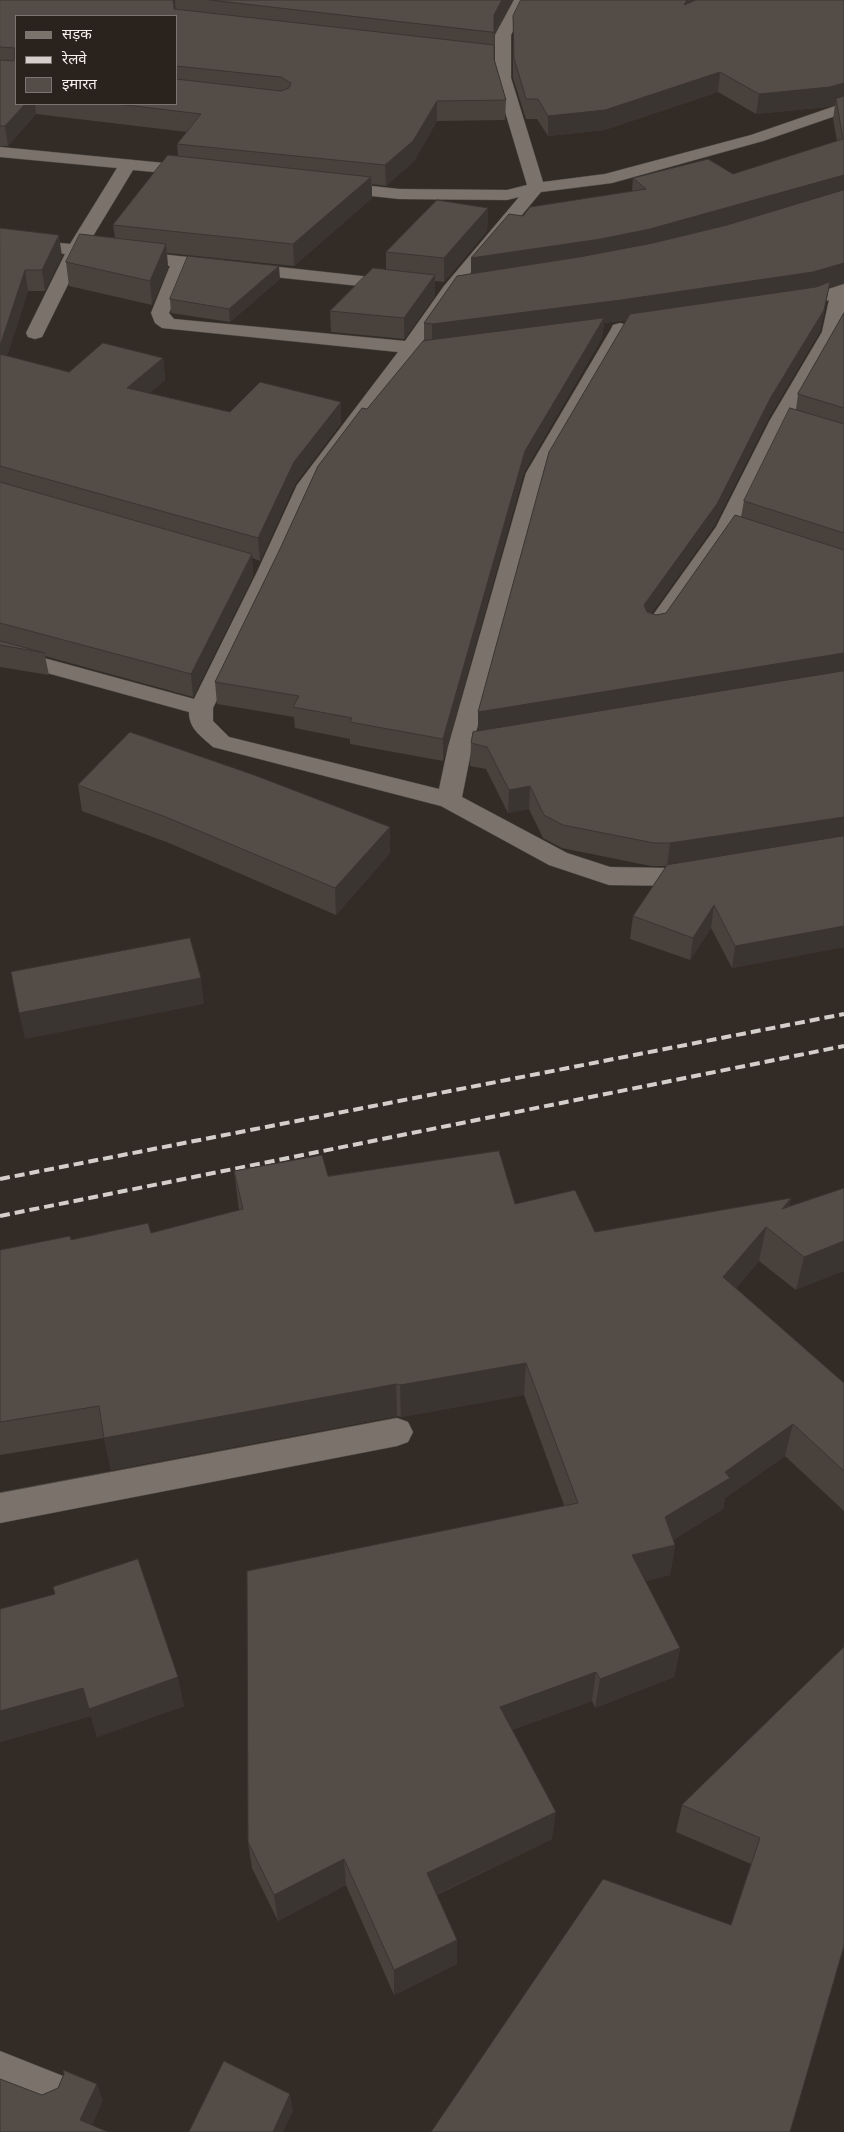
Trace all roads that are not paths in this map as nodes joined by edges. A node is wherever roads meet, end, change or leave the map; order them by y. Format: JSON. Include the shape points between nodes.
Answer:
{"nodes":[{"id":1,"x":521,"y":0,"type":"edge"},
{"id":2,"x":484,"y":57,"type":"edge"},
{"id":3,"x":504,"y":59,"type":"junction"},
{"id":4,"x":844,"y":108,"type":"edge"},
{"id":5,"x":0,"y":152,"type":"edge"},
{"id":6,"x":128,"y":164,"type":"junction"},
{"id":7,"x":212,"y":173,"type":"edge"},
{"id":8,"x":321,"y":185,"type":"edge"},
{"id":9,"x":536,"y":188,"type":"junction"},
{"id":10,"x":0,"y":242,"type":"edge"},
{"id":11,"x":77,"y":249,"type":"junction"},
{"id":12,"x":181,"y":262,"type":"junction"},
{"id":13,"x":411,"y":286,"type":"edge"},
{"id":14,"x":478,"y":286,"type":"edge"},
{"id":15,"x":440,"y":289,"type":"junction"},
{"id":16,"x":843,"y":289,"type":"edge"},
{"id":17,"x":774,"y":306,"type":"edge"},
{"id":18,"x":620,"y":329,"type":"edge"},
{"id":19,"x":35,"y":333,"type":"dead end"},
{"id":20,"x":837,"y":333,"type":"edge"},
{"id":21,"x":414,"y":352,"type":"junction"},
{"id":22,"x":654,"y":629,"type":"edge"},
{"id":23,"x":0,"y":653,"type":"edge"},
{"id":24,"x":201,"y":708,"type":"junction"},
{"id":25,"x":449,"y":800,"type":"junction"},
{"id":26,"x":716,"y":869,"type":"edge"},
{"id":27,"x":397,"y":1432,"type":"dead end"},
{"id":28,"x":0,"y":1508,"type":"edge"},
{"id":29,"x":0,"y":2071,"type":"edge"},
{"id":30,"x":49,"y":2090,"type":"edge"}],
"edges":[{"from":1,"to":3,"type":"street","via":[[504,35]]},
{"from":2,"to":3,"type":"street"},
{"from":3,"to":9,"type":"street","via":[[503,78]]},
{"from":4,"to":9,"type":"street","via":[[756,138],[606,179]]},
{"from":5,"to":6,"type":"street"},
{"from":6,"to":7,"type":"street"},
{"from":6,"to":11,"type":"street"},
{"from":8,"to":9,"type":"street","via":[[400,194],[507,195]]},
{"from":9,"to":15,"type":"street"},
{"from":10,"to":11,"type":"street"},
{"from":11,"to":12,"type":"street"},
{"from":11,"to":19,"type":"street"},
{"from":12,"to":13,"type":"street"},
{"from":12,"to":21,"type":"street","via":[[160,313],[169,324]]},
{"from":14,"to":15,"type":"street"},
{"from":15,"to":21,"type":"street"},
{"from":16,"to":17,"type":"street","via":[[813,300]]},
{"from":16,"to":20,"type":"street"},
{"from":18,"to":25,"type":"street","via":[[536,473],[470,746]]},
{"from":20,"to":22,"type":"street","via":[[735,530]]},
{"from":21,"to":24,"type":"street","via":[[307,485],[259,570]]},
{"from":23,"to":24,"type":"street"},
{"from":24,"to":25,"type":"street","via":[[202,723],[221,742]]},
{"from":25,"to":26,"type":"street","via":[[558,859],[609,876],[667,877]]},
{"from":27,"to":28,"type":"street"},
{"from":29,"to":30,"type":"street"}]}
